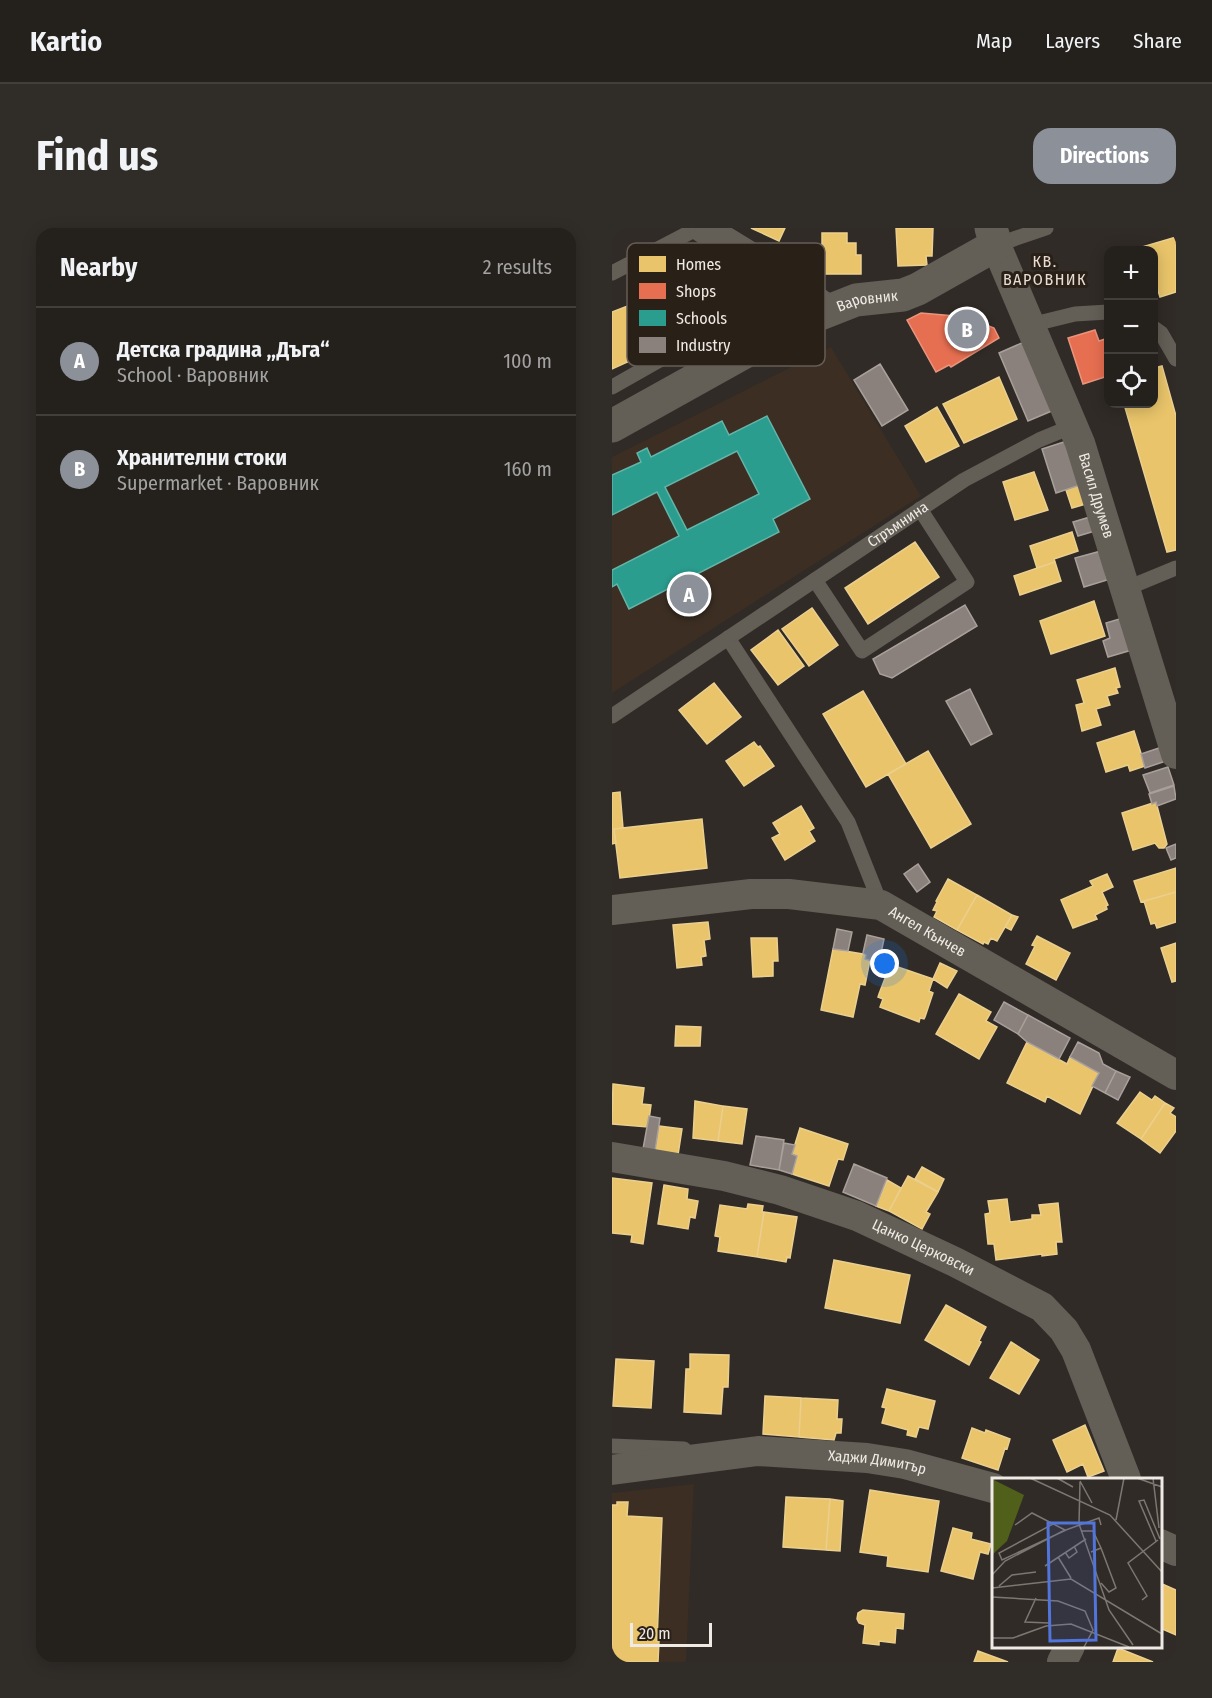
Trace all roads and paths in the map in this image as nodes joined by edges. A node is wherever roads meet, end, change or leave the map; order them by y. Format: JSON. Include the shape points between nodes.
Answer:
{"nodes":[{"id":1,"x":700,"y":228,"type":"edge"},
{"id":2,"x":1046,"y":228,"type":"edge"},
{"id":3,"x":993,"y":237,"type":"edge"},
{"id":4,"x":671,"y":243,"type":"edge"},
{"id":5,"x":726,"y":243,"type":"edge"},
{"id":6,"x":627,"y":265,"type":"edge"},
{"id":7,"x":612,"y":273,"type":"edge"},
{"id":8,"x":825,"y":308,"type":"edge"},
{"id":9,"x":825,"y":311,"type":"edge"},
{"id":10,"x":830,"y":311,"type":"junction"},
{"id":11,"x":1104,"y":312,"type":"edge"},
{"id":12,"x":825,"y":313,"type":"edge"},
{"id":13,"x":1030,"y":325,"type":"junction"},
{"id":14,"x":1158,"y":331,"type":"edge"},
{"id":15,"x":1176,"y":359,"type":"edge"},
{"id":16,"x":649,"y":366,"type":"edge"},
{"id":17,"x":720,"y":366,"type":"edge"},
{"id":18,"x":612,"y":387,"type":"edge"},
{"id":19,"x":612,"y":426,"type":"edge"},
{"id":20,"x":1073,"y":426,"type":"junction"},
{"id":21,"x":920,"y":508,"type":"junction"},
{"id":22,"x":1176,"y":568,"type":"edge"},
{"id":23,"x":815,"y":580,"type":"junction"},
{"id":24,"x":1125,"y":589,"type":"junction"},
{"id":25,"x":728,"y":638,"type":"junction"},
{"id":26,"x":612,"y":716,"type":"edge"},
{"id":27,"x":1176,"y":754,"type":"edge"},
{"id":28,"x":881,"y":905,"type":"junction"},
{"id":29,"x":612,"y":910,"type":"edge"},
{"id":30,"x":1176,"y":1075,"type":"edge"},
{"id":31,"x":612,"y":1157,"type":"edge"},
{"id":32,"x":612,"y":1446,"type":"edge"},
{"id":33,"x":758,"y":1451,"type":"junction"},
{"id":34,"x":612,"y":1470,"type":"edge"},
{"id":35,"x":1126,"y":1478,"type":"edge"},
{"id":36,"x":992,"y":1488,"type":"edge"},
{"id":37,"x":1161,"y":1544,"type":"edge"},
{"id":38,"x":1176,"y":1551,"type":"edge"},
{"id":39,"x":1070,"y":1647,"type":"edge"},
{"id":40,"x":1062,"y":1662,"type":"edge"}],
"edges":[{"from":1,"to":4,"type":"lane"},
{"from":1,"to":5,"type":"street"},
{"from":2,"to":3,"type":"lane"},
{"from":3,"to":10,"type":"street","name":"Варовник","via":[[918,289],[856,300]]},
{"from":3,"to":13,"type":"street","name":"Васил Друмев"},
{"from":6,"to":7,"type":"lane"},
{"from":8,"to":10,"type":"street"},
{"from":9,"to":10,"type":"lane"},
{"from":10,"to":12,"type":"street","name":"Варовник"},
{"from":11,"to":13,"type":"lane","via":[[1075,314]]},
{"from":13,"to":20,"type":"street","name":"Васил Друмев"},
{"from":14,"to":15,"type":"lane"},
{"from":16,"to":18,"type":"lane"},
{"from":17,"to":19,"type":"street","name":"Варовник"},
{"from":20,"to":21,"type":"lane","name":"Стръмнина","via":[[964,480]]},
{"from":20,"to":24,"type":"street","name":"Васил Друмев"},
{"from":21,"to":23,"type":"lane","name":"Стръмнина"},
{"from":21,"to":23,"type":"lane","via":[[967,582],[862,651]]},
{"from":22,"to":24,"type":"lane"},
{"from":23,"to":25,"type":"lane","name":"Стръмнина"},
{"from":24,"to":27,"type":"street","name":"Васил Друмев"},
{"from":25,"to":26,"type":"lane","name":"Стръмнина"},
{"from":25,"to":28,"type":"lane","via":[[848,822]]},
{"from":28,"to":29,"type":"street","name":"Ангел Кънчев","via":[[789,894],[751,894]]},
{"from":28,"to":30,"type":"street","name":"Ангел Кънчев"},
{"from":31,"to":35,"type":"street","name":"Цанко Церковски","via":[[724,1176],[858,1216],[1042,1307],[1076,1350]]},
{"from":32,"to":33,"type":"lane","name":"Хаджи Димитър"},
{"from":33,"to":34,"type":"street","name":"Хаджи Димитър"},
{"from":33,"to":36,"type":"street","name":"Хаджи Димитър","via":[[867,1458]]},
{"from":37,"to":38,"type":"street"},
{"from":39,"to":40,"type":"street"}]}
